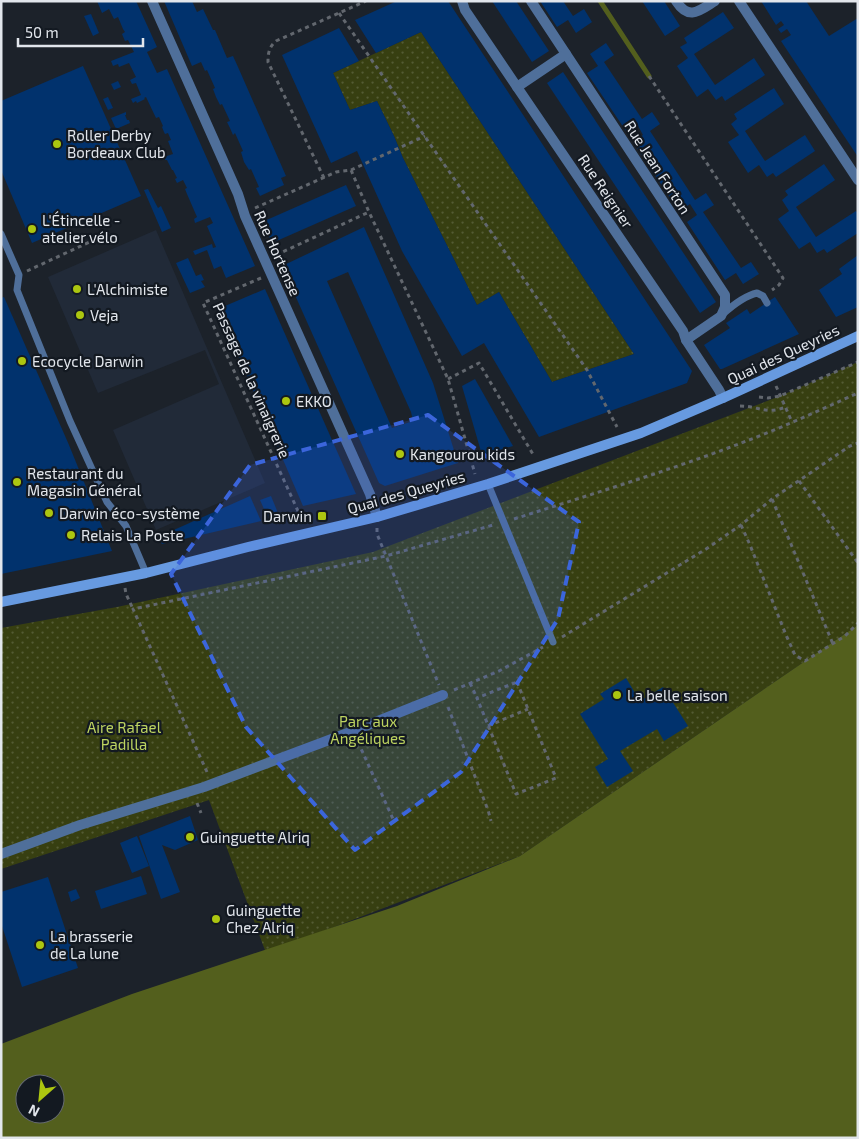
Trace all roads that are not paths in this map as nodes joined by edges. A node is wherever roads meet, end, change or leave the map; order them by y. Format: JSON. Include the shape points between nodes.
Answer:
{"nodes":[{"id":1,"x":152,"y":1,"type":"edge"},
{"id":2,"x":462,"y":1,"type":"edge"},
{"id":3,"x":531,"y":1,"type":"edge"},
{"id":4,"x":676,"y":1,"type":"edge"},
{"id":5,"x":714,"y":1,"type":"edge"},
{"id":6,"x":739,"y":1,"type":"edge"},
{"id":7,"x":566,"y":54,"type":"junction"},
{"id":8,"x":517,"y":87,"type":"junction"},
{"id":9,"x":858,"y":180,"type":"edge"},
{"id":10,"x":1,"y":234,"type":"edge"},
{"id":11,"x":765,"y":299,"type":"road end"},
{"id":12,"x":721,"y":316,"type":"junction"},
{"id":13,"x":858,"y":336,"type":"edge"},
{"id":14,"x":686,"y":340,"type":"junction"},
{"id":15,"x":723,"y":398,"type":"junction"},
{"id":16,"x":483,"y":486,"type":"junction"},
{"id":17,"x":377,"y":517,"type":"junction"},
{"id":18,"x":146,"y":573,"type":"junction"},
{"id":19,"x":1,"y":602,"type":"edge"},
{"id":20,"x":553,"y":642,"type":"road end"},
{"id":21,"x":443,"y":695,"type":"road end"},
{"id":22,"x":1,"y":854,"type":"edge"}],
"edges":[{"from":1,"to":17,"type":"street","name":"Rue Hortense","via":[[370,494]]},
{"from":2,"to":8,"type":"street","name":"Rue Reignier"},
{"from":3,"to":7,"type":"street","name":"Rue Jean Forton"},
{"from":4,"to":5,"type":"street","via":[[690,13],[698,12]]},
{"from":6,"to":9,"type":"street"},
{"from":7,"to":8,"type":"street"},
{"from":7,"to":12,"type":"street","name":"Rue Jean Forton","via":[[725,295]]},
{"from":8,"to":14,"type":"street","name":"Rue Reignier","via":[[683,331]]},
{"from":10,"to":18,"type":"lane","via":[[19,275],[17,290],[70,421],[107,502],[126,526]]},
{"from":11,"to":12,"type":"lane","via":[[757,293],[751,295]]},
{"from":12,"to":14,"type":"street"},
{"from":13,"to":15,"type":"main road","name":"Quai des Queyries"},
{"from":14,"to":15,"type":"street","name":"Rue Reignier"},
{"from":15,"to":16,"type":"main road","name":"Quai des Queyries","via":[[641,433]]},
{"from":16,"to":17,"type":"main road","name":"Quai des Queyries"},
{"from":16,"to":20,"type":"lane","via":[[503,522]]},
{"from":17,"to":18,"type":"main road","name":"Quai des Queyries"},
{"from":18,"to":19,"type":"main road","name":"Quai des Queyries"},
{"from":21,"to":22,"type":"street","via":[[204,787],[80,825]]}]}
